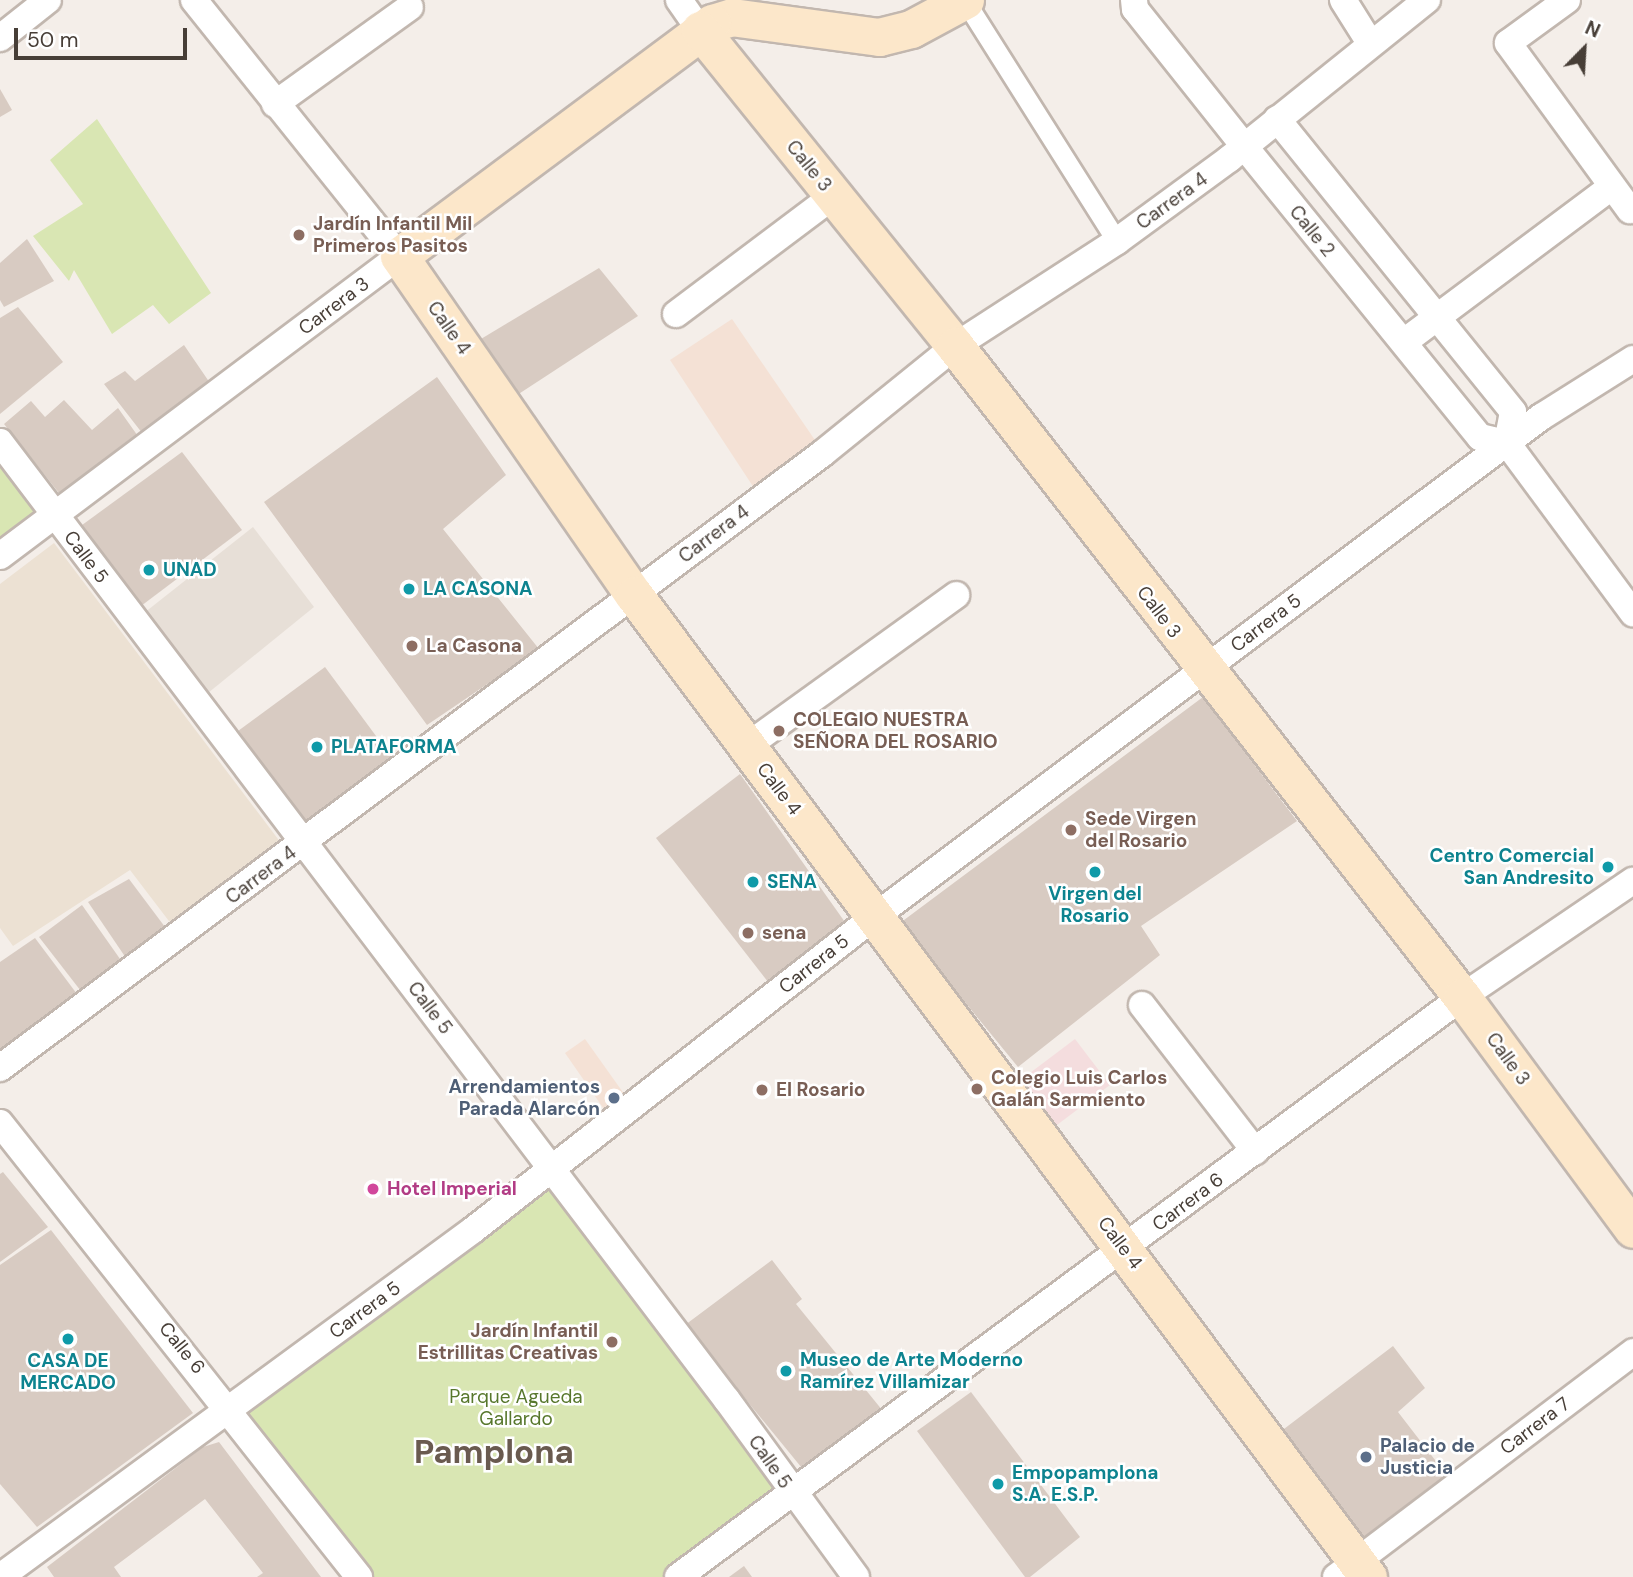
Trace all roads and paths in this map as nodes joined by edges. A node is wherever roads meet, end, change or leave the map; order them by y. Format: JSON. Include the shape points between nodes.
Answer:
{"nodes":[{"id":1,"x":48,"y":0,"type":"edge"},
{"id":2,"x":194,"y":0,"type":"edge"},
{"id":3,"x":679,"y":0,"type":"edge"},
{"id":4,"x":965,"y":0,"type":"edge"},
{"id":5,"x":1134,"y":0,"type":"edge"},
{"id":6,"x":1343,"y":0,"type":"edge"},
{"id":7,"x":1427,"y":0,"type":"edge"},
{"id":8,"x":1567,"y":0,"type":"edge"},
{"id":9,"x":410,"y":7,"type":"dead end"},
{"id":10,"x":729,"y":16,"type":"edge"},
{"id":11,"x":0,"y":38,"type":"edge"},
{"id":12,"x":1370,"y":43,"type":"junction"},
{"id":13,"x":275,"y":104,"type":"junction"},
{"id":14,"x":1277,"y":119,"type":"junction"},
{"id":15,"x":1244,"y":146,"type":"junction"},
{"id":16,"x":1611,"y":187,"type":"junction"},
{"id":17,"x":833,"y":196,"type":"junction"},
{"id":18,"x":1630,"y":210,"type":"dead end"},
{"id":19,"x":1117,"y":241,"type":"junction"},
{"id":20,"x":399,"y":256,"type":"junction"},
{"id":21,"x":676,"y":314,"type":"dead end"},
{"id":22,"x":1435,"y":316,"type":"junction"},
{"id":23,"x":1404,"y":342,"type":"junction"},
{"id":24,"x":955,"y":346,"type":"junction"},
{"id":25,"x":1633,"y":359,"type":"edge"},
{"id":26,"x":0,"y":442,"type":"edge"},
{"id":27,"x":1507,"y":443,"type":"junction"},
{"id":28,"x":56,"y":517,"type":"junction"},
{"id":29,"x":0,"y":556,"type":"edge"},
{"id":30,"x":634,"y":595,"type":"junction"},
{"id":31,"x":956,"y":595,"type":"dead end"},
{"id":32,"x":1633,"y":613,"type":"edge"},
{"id":33,"x":1203,"y":670,"type":"junction"},
{"id":34,"x":747,"y":746,"type":"junction"},
{"id":35,"x":303,"y":843,"type":"junction"},
{"id":36,"x":1633,"y":881,"type":"edge"},
{"id":37,"x":874,"y":917,"type":"junction"},
{"id":38,"x":1462,"y":997,"type":"junction"},
{"id":39,"x":1142,"y":1005,"type":"dead end"},
{"id":40,"x":0,"y":1068,"type":"edge"},
{"id":41,"x":0,"y":1123,"type":"edge"},
{"id":42,"x":1255,"y":1152,"type":"junction"},
{"id":43,"x":553,"y":1170,"type":"junction"},
{"id":44,"x":1633,"y":1229,"type":"edge"},
{"id":45,"x":1125,"y":1250,"type":"junction"},
{"id":46,"x":1633,"y":1352,"type":"edge"},
{"id":47,"x":230,"y":1408,"type":"junction"},
{"id":48,"x":791,"y":1493,"type":"junction"},
{"id":49,"x":18,"y":1572,"type":"edge"},
{"id":50,"x":1353,"y":1572,"type":"edge"},
{"id":51,"x":359,"y":1577,"type":"edge"},
{"id":52,"x":678,"y":1577,"type":"edge"},
{"id":53,"x":856,"y":1577,"type":"edge"}],
"edges":[{"from":1,"to":11,"type":"street"},
{"from":2,"to":13,"type":"street","name":"Calle 4"},
{"from":3,"to":10,"type":"street","name":"Calle 3"},
{"from":4,"to":10,"type":"main road","via":[[911,29],[879,37]]},
{"from":4,"to":19,"type":"street"},
{"from":5,"to":15,"type":"street","name":"Calle 2","via":[[1135,9]]},
{"from":6,"to":12,"type":"street"},
{"from":7,"to":12,"type":"street","name":"Carrera 4"},
{"from":8,"to":16,"type":"street","via":[[1508,43]]},
{"from":9,"to":13,"type":"street"},
{"from":10,"to":17,"type":"main road","name":"Calle 3"},
{"from":10,"to":20,"type":"main road","name":"Carrera 3"},
{"from":12,"to":14,"type":"street","name":"Carrera 4"},
{"from":13,"to":20,"type":"street","name":"Calle 4"},
{"from":14,"to":15,"type":"street","name":"Carrera 4"},
{"from":14,"to":22,"type":"street"},
{"from":15,"to":19,"type":"street","name":"Carrera 4"},
{"from":15,"to":23,"type":"street","name":"Calle 2"},
{"from":16,"to":18,"type":"street"},
{"from":16,"to":22,"type":"street"},
{"from":17,"to":21,"type":"street"},
{"from":17,"to":24,"type":"main road","name":"Calle 3"},
{"from":19,"to":24,"type":"street","name":"Carrera 4"},
{"from":20,"to":28,"type":"street","name":"Carrera 3"},
{"from":20,"to":30,"type":"main road","name":"Calle 4"},
{"from":22,"to":23,"type":"street"},
{"from":22,"to":27,"type":"street","via":[[1513,412]]},
{"from":23,"to":27,"type":"street","name":"Calle 2","via":[[1480,437]]},
{"from":24,"to":30,"type":"street","name":"Carrera 4","via":[[823,453]]},
{"from":24,"to":33,"type":"main road","name":"Calle 3"},
{"from":25,"to":27,"type":"street","name":"Carrera 5"},
{"from":26,"to":28,"type":"street","name":"Calle 5"},
{"from":27,"to":32,"type":"street"},
{"from":27,"to":33,"type":"street","name":"Carrera 5"},
{"from":28,"to":29,"type":"street","name":"Carrera 3"},
{"from":28,"to":35,"type":"street","name":"Calle 5"},
{"from":30,"to":34,"type":"main road","name":"Calle 4"},
{"from":30,"to":35,"type":"street","name":"Carrera 4"},
{"from":31,"to":34,"type":"street"},
{"from":33,"to":37,"type":"street","name":"Carrera 5"},
{"from":33,"to":38,"type":"main road","name":"Calle 3"},
{"from":34,"to":37,"type":"main road","name":"Calle 4"},
{"from":35,"to":40,"type":"street","name":"Carrera 4"},
{"from":35,"to":43,"type":"street","name":"Calle 5"},
{"from":36,"to":38,"type":"street","name":"Carrera 6"},
{"from":37,"to":43,"type":"street","name":"Carrera 5"},
{"from":37,"to":45,"type":"main road","name":"Calle 4"},
{"from":38,"to":42,"type":"street","name":"Carrera 6"},
{"from":38,"to":44,"type":"main road","name":"Calle 3"},
{"from":39,"to":42,"type":"street"},
{"from":41,"to":47,"type":"street","name":"Calle 6"},
{"from":42,"to":45,"type":"street","name":"Carrera 6"},
{"from":43,"to":47,"type":"street","name":"Carrera 5"},
{"from":43,"to":48,"type":"street","name":"Calle 5","via":[[727,1400]]},
{"from":45,"to":48,"type":"street","name":"Carrera 6"},
{"from":45,"to":50,"type":"main road","name":"Calle 4"},
{"from":46,"to":50,"type":"street","name":"Carrera 7"},
{"from":47,"to":49,"type":"street","name":"Carrera 5"},
{"from":47,"to":51,"type":"street","name":"Calle 6"},
{"from":48,"to":52,"type":"street","name":"Carrera 6"},
{"from":48,"to":53,"type":"street","name":"Calle 5"}]}
